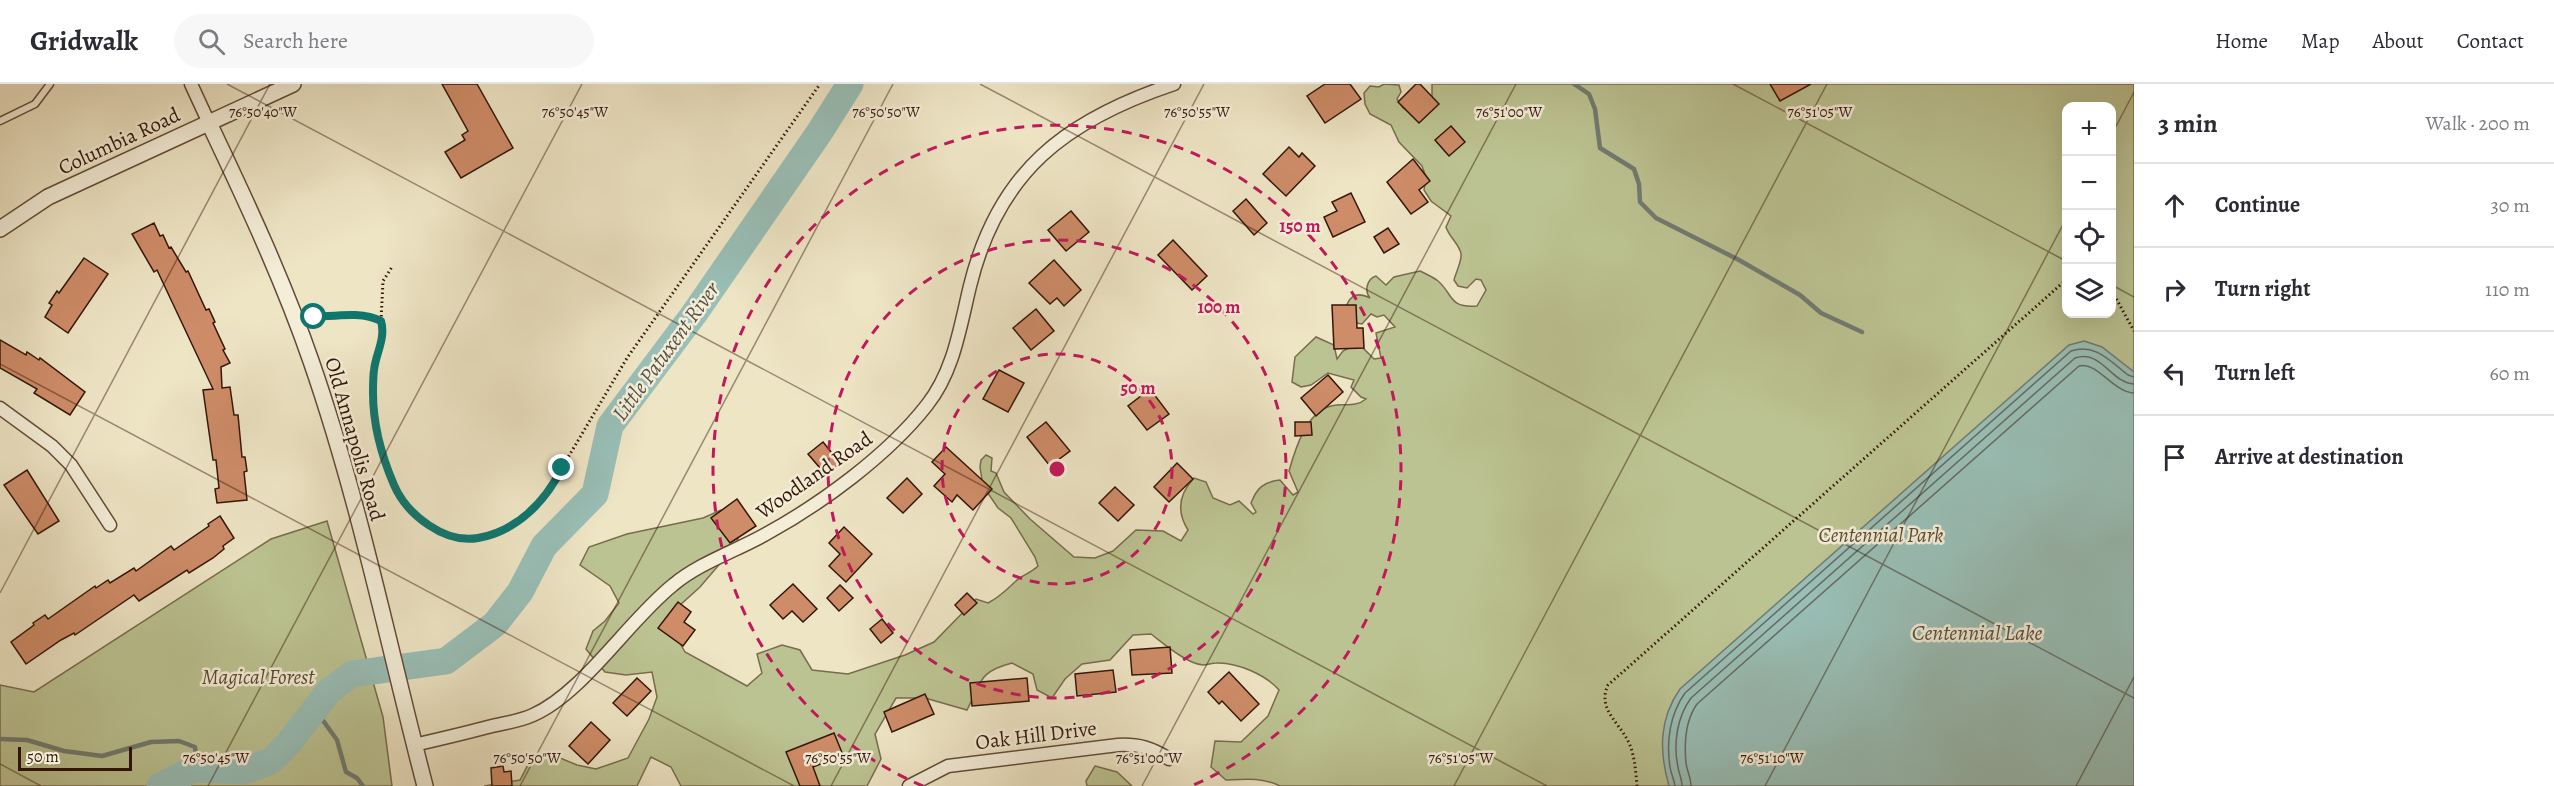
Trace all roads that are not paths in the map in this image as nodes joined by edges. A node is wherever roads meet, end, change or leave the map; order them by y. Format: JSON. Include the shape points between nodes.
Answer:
{"nodes":[{"id":1,"x":50,"y":84,"type":"edge"},
{"id":2,"x":191,"y":84,"type":"edge"},
{"id":3,"x":293,"y":84,"type":"edge"},
{"id":4,"x":1174,"y":84,"type":"edge"},
{"id":5,"x":0,"y":122,"type":"edge"},
{"id":6,"x":209,"y":123,"type":"junction"},
{"id":7,"x":0,"y":229,"type":"edge"},
{"id":8,"x":0,"y":408,"type":"edge"},
{"id":9,"x":110,"y":525,"type":"dead end"},
{"id":10,"x":414,"y":745,"type":"junction"},
{"id":11,"x":1169,"y":759,"type":"dead end"},
{"id":12,"x":425,"y":786,"type":"edge"},
{"id":13,"x":909,"y":786,"type":"edge"}],
"edges":[{"from":1,"to":5,"type":"lane","via":[[35,104]]},
{"from":2,"to":6,"type":"street","name":"Old Annapolis Road"},
{"from":3,"to":6,"type":"street","name":"Columbia Road"},
{"from":4,"to":10,"type":"street","name":"Woodland Road","via":[[1136,96],[1084,122],[1050,148],[1012,188],[995,217],[971,282],[953,356],[943,379],[929,404],[888,447],[769,532],[674,584],[579,680],[534,715]]},
{"from":6,"to":7,"type":"street","name":"Columbia Road","via":[[48,197]]},
{"from":6,"to":10,"type":"street","name":"Old Annapolis Road","via":[[265,246],[311,361],[347,481]]},
{"from":8,"to":9,"type":"street","via":[[52,446],[70,465]]},
{"from":10,"to":12,"type":"street","name":"Old Annapolis Road"},
{"from":11,"to":13,"type":"street","name":"Oak Hill Drive","via":[[1136,744],[1118,745],[948,766]]}]}
